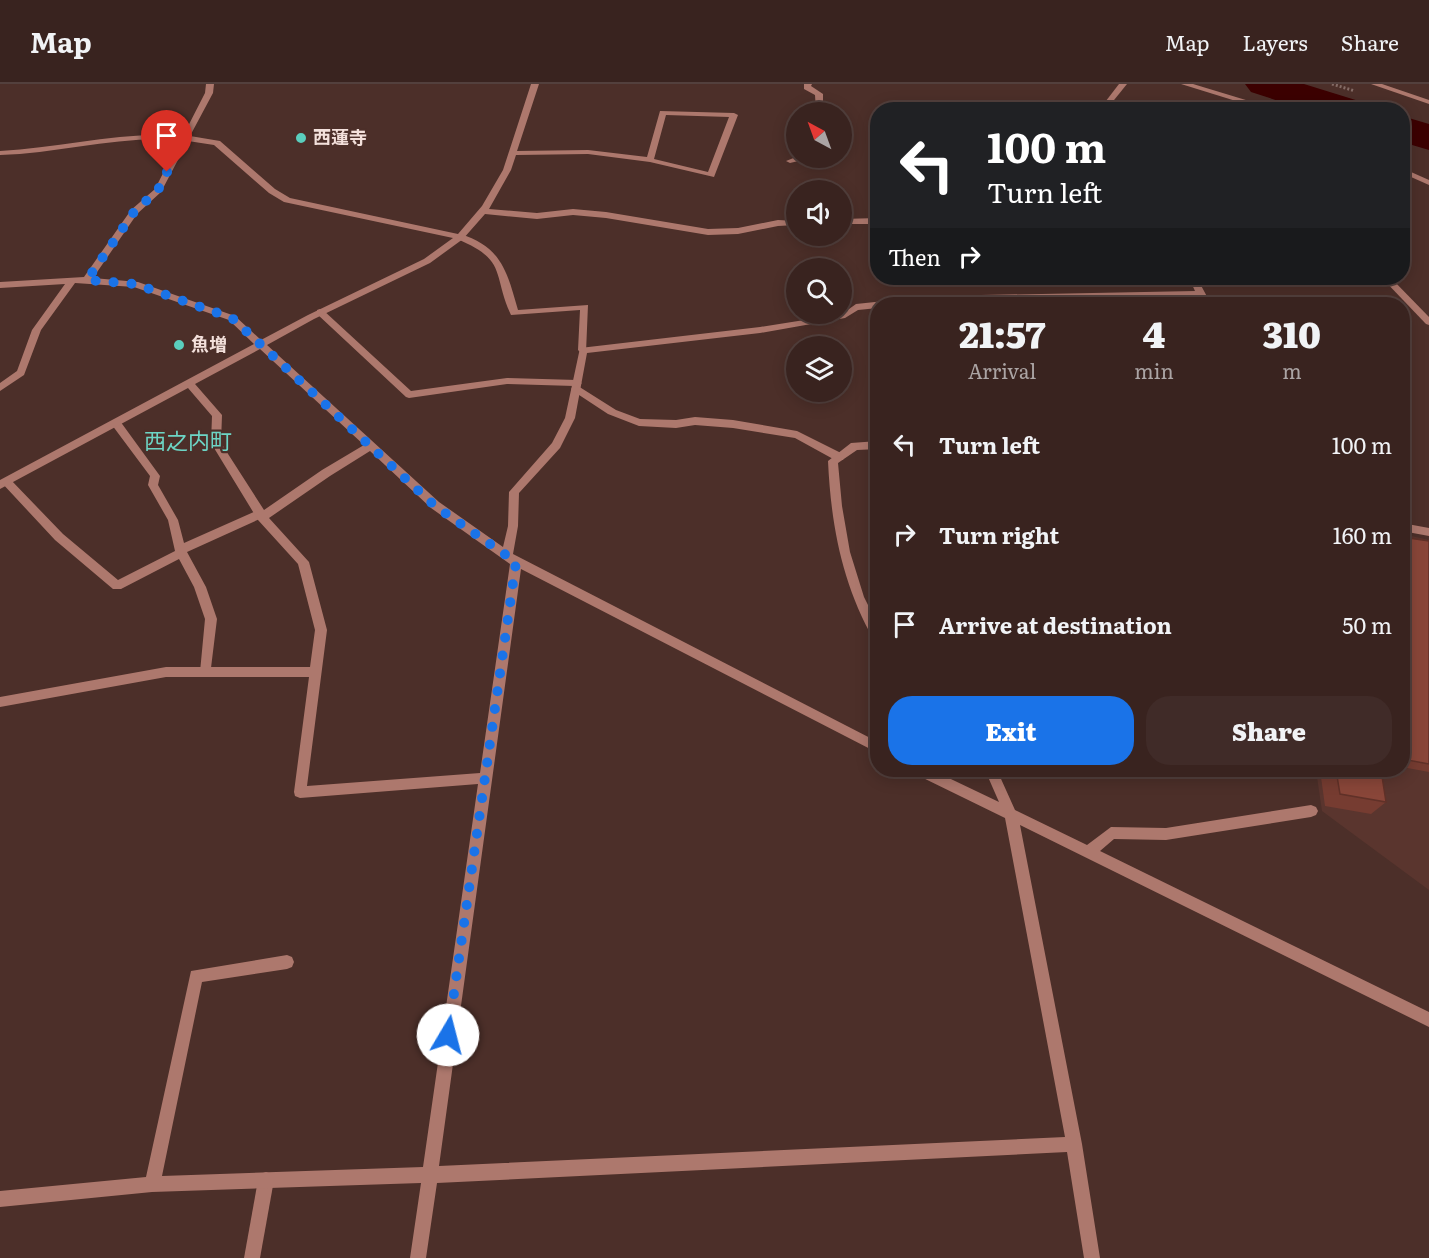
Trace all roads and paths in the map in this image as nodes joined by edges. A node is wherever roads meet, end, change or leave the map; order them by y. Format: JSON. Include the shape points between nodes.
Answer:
{"nodes":[{"id":1,"x":210,"y":84,"type":"edge"},
{"id":2,"x":535,"y":84,"type":"edge"},
{"id":3,"x":808,"y":84,"type":"edge"},
{"id":4,"x":1123,"y":84,"type":"edge"},
{"id":5,"x":1189,"y":84,"type":"edge"},
{"id":6,"x":1375,"y":84,"type":"edge"},
{"id":7,"x":819,"y":102,"type":"edge"},
{"id":8,"x":1108,"y":102,"type":"edge"},
{"id":9,"x":1248,"y":102,"type":"edge"},
{"id":10,"x":1429,"y":102,"type":"edge"},
{"id":11,"x":184,"y":138,"type":"junction"},
{"id":12,"x":0,"y":153,"type":"edge"},
{"id":13,"x":512,"y":153,"type":"junction"},
{"id":14,"x":650,"y":160,"type":"junction"},
{"id":15,"x":1410,"y":175,"type":"edge"},
{"id":16,"x":1429,"y":183,"type":"edge"},
{"id":17,"x":483,"y":211,"type":"junction"},
{"id":18,"x":870,"y":221,"type":"edge"},
{"id":19,"x":852,"y":222,"type":"edge"},
{"id":20,"x":786,"y":223,"type":"edge"},
{"id":21,"x":460,"y":237,"type":"junction"},
{"id":22,"x":87,"y":280,"type":"junction"},
{"id":23,"x":72,"y":281,"type":"junction"},
{"id":24,"x":0,"y":285,"type":"edge"},
{"id":25,"x":1196,"y":285,"type":"edge"},
{"id":26,"x":1393,"y":285,"type":"edge"},
{"id":27,"x":1201,"y":294,"type":"junction"},
{"id":28,"x":1040,"y":297,"type":"edge"},
{"id":29,"x":1202,"y":297,"type":"edge"},
{"id":30,"x":1405,"y":297,"type":"edge"},
{"id":31,"x":1410,"y":303,"type":"edge"},
{"id":32,"x":870,"y":306,"type":"edge"},
{"id":33,"x":321,"y":312,"type":"junction"},
{"id":34,"x":1429,"y":322,"type":"edge"},
{"id":35,"x":261,"y":345,"type":"junction"},
{"id":36,"x":583,"y":351,"type":"junction"},
{"id":37,"x":189,"y":384,"type":"junction"},
{"id":38,"x":576,"y":386,"type":"junction"},
{"id":39,"x":0,"y":388,"type":"edge"},
{"id":40,"x":116,"y":423,"type":"junction"},
{"id":41,"x":870,"y":445,"type":"edge"},
{"id":42,"x":371,"y":446,"type":"junction"},
{"id":43,"x":839,"y":457,"type":"junction"},
{"id":44,"x":3,"y":484,"type":"edge"},
{"id":45,"x":261,"y":516,"type":"junction"},
{"id":46,"x":1410,"y":528,"type":"edge"},
{"id":47,"x":1429,"y":532,"type":"edge"},
{"id":48,"x":180,"y":551,"type":"junction"},
{"id":49,"x":512,"y":559,"type":"junction"},
{"id":50,"x":870,"y":623,"type":"edge"},
{"id":51,"x":206,"y":672,"type":"junction"},
{"id":52,"x":315,"y":672,"type":"junction"},
{"id":53,"x":0,"y":702,"type":"edge"},
{"id":54,"x":870,"y":744,"type":"edge"},
{"id":55,"x":934,"y":777,"type":"edge"},
{"id":56,"x":994,"y":777,"type":"edge"},
{"id":57,"x":485,"y":778,"type":"junction"},
{"id":58,"x":1311,"y":811,"type":"dead end"},
{"id":59,"x":1011,"y":815,"type":"junction"},
{"id":60,"x":1088,"y":853,"type":"junction"},
{"id":61,"x":286,"y":962,"type":"dead end"},
{"id":62,"x":1429,"y":1020,"type":"edge"},
{"id":63,"x":1074,"y":1144,"type":"junction"},
{"id":64,"x":428,"y":1175,"type":"junction"},
{"id":65,"x":266,"y":1180,"type":"junction"},
{"id":66,"x":152,"y":1184,"type":"junction"},
{"id":67,"x":0,"y":1198,"type":"edge"},
{"id":68,"x":252,"y":1258,"type":"edge"},
{"id":69,"x":418,"y":1258,"type":"edge"},
{"id":70,"x":1092,"y":1258,"type":"edge"}],
"edges":[{"from":1,"to":11,"type":"street","via":[[209,93]]},
{"from":2,"to":13,"type":"street"},
{"from":3,"to":7,"type":"street","via":[[819,94]]},
{"from":4,"to":8,"type":"street"},
{"from":5,"to":9,"type":"street"},
{"from":6,"to":10,"type":"street"},
{"from":11,"to":12,"type":"street","via":[[122,140]]},
{"from":11,"to":21,"type":"street","via":[[217,143],[287,200]]},
{"from":11,"to":22,"type":"street","via":[[158,190],[134,212]]},
{"from":13,"to":14,"type":"street","via":[[588,152]]},
{"from":13,"to":17,"type":"street","via":[[507,170]]},
{"from":14,"to":14,"type":"street","via":[[711,175],[734,114],[663,113]]},
{"from":15,"to":16,"type":"street"},
{"from":17,"to":20,"type":"street","via":[[537,216],[573,212],[606,215],[708,232]]},
{"from":17,"to":21,"type":"street"},
{"from":18,"to":19,"type":"street"},
{"from":21,"to":33,"type":"street","via":[[427,261]]},
{"from":21,"to":36,"type":"street","via":[[476,243],[498,260],[514,313],[585,307]]},
{"from":22,"to":23,"type":"street"},
{"from":22,"to":35,"type":"street","via":[[135,284],[188,301],[232,318]]},
{"from":23,"to":24,"type":"street"},
{"from":23,"to":39,"type":"street","via":[[37,330],[21,373]]},
{"from":25,"to":27,"type":"street"},
{"from":26,"to":30,"type":"street"},
{"from":27,"to":28,"type":"street"},
{"from":27,"to":29,"type":"street"},
{"from":31,"to":34,"type":"street"},
{"from":32,"to":36,"type":"street","via":[[856,307],[845,315],[760,330]]},
{"from":33,"to":35,"type":"street"},
{"from":33,"to":38,"type":"street","via":[[409,395],[507,381]]},
{"from":35,"to":37,"type":"street"},
{"from":35,"to":42,"type":"street"},
{"from":36,"to":38,"type":"street"},
{"from":37,"to":40,"type":"street"},
{"from":37,"to":45,"type":"street","via":[[217,415],[216,443]]},
{"from":38,"to":43,"type":"street","via":[[612,412],[639,422],[733,424],[797,435]]},
{"from":38,"to":49,"type":"street","via":[[570,418],[556,445],[514,492]]},
{"from":40,"to":44,"type":"street"},
{"from":40,"to":48,"type":"street","via":[[155,476],[153,485],[173,520]]},
{"from":41,"to":43,"type":"street","via":[[855,446]]},
{"from":42,"to":45,"type":"street"},
{"from":42,"to":49,"type":"street","via":[[435,506]]},
{"from":43,"to":50,"type":"street","via":[[832,461],[834,505],[860,606]]},
{"from":44,"to":48,"type":"street","via":[[82,560],[117,586]]},
{"from":45,"to":48,"type":"street"},
{"from":45,"to":52,"type":"street","via":[[303,562],[321,630]]},
{"from":46,"to":47,"type":"street"},
{"from":48,"to":51,"type":"street","via":[[200,587],[211,619]]},
{"from":49,"to":54,"type":"street"},
{"from":49,"to":57,"type":"street"},
{"from":51,"to":52,"type":"street"},
{"from":51,"to":53,"type":"street","via":[[166,672]]},
{"from":52,"to":57,"type":"street","via":[[300,792]]},
{"from":55,"to":59,"type":"street"},
{"from":56,"to":59,"type":"street"},
{"from":57,"to":64,"type":"street"},
{"from":58,"to":60,"type":"street","via":[[1166,834],[1111,833]]},
{"from":59,"to":60,"type":"street"},
{"from":59,"to":63,"type":"street"},
{"from":60,"to":62,"type":"street"},
{"from":61,"to":66,"type":"street","via":[[196,976]]},
{"from":63,"to":64,"type":"street"},
{"from":63,"to":70,"type":"street"},
{"from":64,"to":65,"type":"street"},
{"from":64,"to":69,"type":"street"},
{"from":65,"to":66,"type":"street"},
{"from":65,"to":68,"type":"street"},
{"from":66,"to":67,"type":"street"}]}
